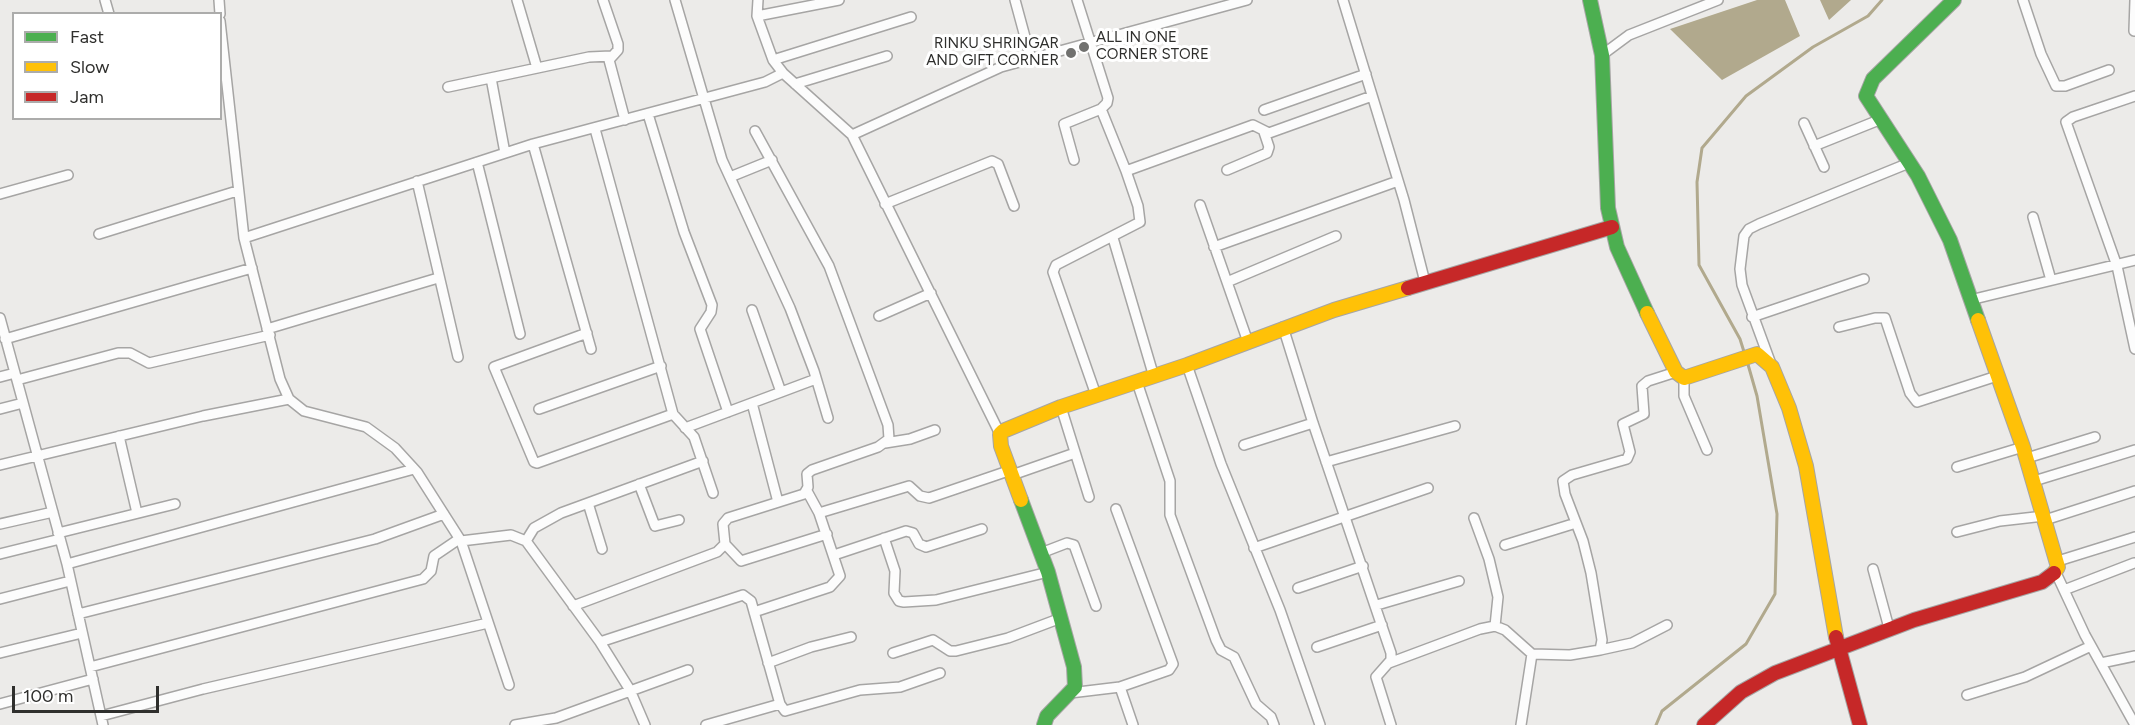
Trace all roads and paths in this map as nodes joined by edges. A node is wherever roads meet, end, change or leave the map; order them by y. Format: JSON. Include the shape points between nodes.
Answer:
{"nodes":[{"id":1,"x":517,"y":0,"type":"edge"},
{"id":2,"x":603,"y":0,"type":"edge"},
{"id":3,"x":675,"y":0,"type":"edge"},
{"id":4,"x":758,"y":0,"type":"edge"},
{"id":5,"x":839,"y":0,"type":"edge"},
{"id":6,"x":1015,"y":0,"type":"edge"},
{"id":7,"x":1077,"y":0,"type":"edge"},
{"id":8,"x":1247,"y":0,"type":"edge"},
{"id":9,"x":1343,"y":0,"type":"edge"},
{"id":10,"x":1590,"y":0,"type":"edge"},
{"id":11,"x":1718,"y":0,"type":"edge"},
{"id":12,"x":1954,"y":0,"type":"edge"},
{"id":13,"x":2023,"y":0,"type":"edge"},
{"id":14,"x":2134,"y":0,"type":"edge"},
{"id":15,"x":757,"y":16,"type":"junction"},
{"id":16,"x":910,"y":18,"type":"dead end"},
{"id":17,"x":2134,"y":31,"type":"edge"},
{"id":18,"x":1090,"y":43,"type":"junction"},
{"id":19,"x":222,"y":48,"type":"edge"},
{"id":20,"x":1602,"y":55,"type":"junction"},
{"id":21,"x":611,"y":56,"type":"junction"},
{"id":22,"x":887,"y":56,"type":"dead end"},
{"id":23,"x":1031,"y":59,"type":"junction"},
{"id":24,"x":773,"y":60,"type":"junction"},
{"id":25,"x":537,"y":68,"type":"junction"},
{"id":26,"x":2109,"y":70,"type":"dead end"},
{"id":27,"x":783,"y":73,"type":"junction"},
{"id":28,"x":1366,"y":74,"type":"junction"},
{"id":29,"x":491,"y":78,"type":"junction"},
{"id":30,"x":795,"y":84,"type":"junction"},
{"id":31,"x":448,"y":87,"type":"dead end"},
{"id":32,"x":1372,"y":96,"type":"junction"},
{"id":33,"x":2135,"y":96,"type":"edge"},
{"id":34,"x":704,"y":98,"type":"junction"},
{"id":35,"x":1101,"y":109,"type":"junction"},
{"id":36,"x":1264,"y":110,"type":"dead end"},
{"id":37,"x":648,"y":114,"type":"junction"},
{"id":38,"x":625,"y":120,"type":"junction"},
{"id":39,"x":1879,"y":120,"type":"junction"},
{"id":40,"x":1804,"y":123,"type":"dead end"},
{"id":41,"x":595,"y":129,"type":"junction"},
{"id":42,"x":755,"y":131,"type":"dead end"},
{"id":43,"x":1264,"y":132,"type":"junction"},
{"id":44,"x":852,"y":135,"type":"junction"},
{"id":45,"x":533,"y":144,"type":"junction"},
{"id":46,"x":1814,"y":146,"type":"junction"},
{"id":47,"x":506,"y":153,"type":"junction"},
{"id":48,"x":772,"y":160,"type":"junction"},
{"id":49,"x":1074,"y":160,"type":"dead end"},
{"id":50,"x":477,"y":162,"type":"junction"},
{"id":51,"x":1909,"y":163,"type":"junction"},
{"id":52,"x":1824,"y":167,"type":"dead end"},
{"id":53,"x":1227,"y":170,"type":"dead end"},
{"id":54,"x":1126,"y":171,"type":"junction"},
{"id":55,"x":68,"y":175,"type":"dead end"},
{"id":56,"x":730,"y":177,"type":"junction"},
{"id":57,"x":417,"y":181,"type":"junction"},
{"id":58,"x":1398,"y":181,"type":"junction"},
{"id":59,"x":237,"y":191,"type":"junction"},
{"id":60,"x":0,"y":194,"type":"edge"},
{"id":61,"x":885,"y":204,"type":"junction"},
{"id":62,"x":1200,"y":205,"type":"dead end"},
{"id":63,"x":1014,"y":206,"type":"dead end"},
{"id":64,"x":2033,"y":218,"type":"dead end"},
{"id":65,"x":1612,"y":227,"type":"junction"},
{"id":66,"x":99,"y":234,"type":"dead end"},
{"id":67,"x":1336,"y":236,"type":"dead end"},
{"id":68,"x":244,"y":238,"type":"junction"},
{"id":69,"x":1113,"y":238,"type":"junction"},
{"id":70,"x":1214,"y":247,"type":"junction"},
{"id":71,"x":2135,"y":260,"type":"edge"},
{"id":72,"x":2117,"y":266,"type":"junction"},
{"id":73,"x":252,"y":268,"type":"junction"},
{"id":74,"x":438,"y":278,"type":"junction"},
{"id":75,"x":1864,"y":279,"type":"dead end"},
{"id":76,"x":2051,"y":280,"type":"junction"},
{"id":77,"x":1227,"y":282,"type":"junction"},
{"id":78,"x":1425,"y":282,"type":"junction"},
{"id":79,"x":931,"y":293,"type":"junction"},
{"id":80,"x":1970,"y":300,"type":"junction"},
{"id":81,"x":752,"y":310,"type":"dead end"},
{"id":82,"x":879,"y":316,"type":"dead end"},
{"id":83,"x":1752,"y":317,"type":"junction"},
{"id":84,"x":0,"y":318,"type":"edge"},
{"id":85,"x":1283,"y":327,"type":"junction"},
{"id":86,"x":1839,"y":327,"type":"dead end"},
{"id":87,"x":268,"y":332,"type":"junction"},
{"id":88,"x":587,"y":333,"type":"junction"},
{"id":89,"x":3,"y":334,"type":"edge"},
{"id":90,"x":520,"y":334,"type":"dead end"},
{"id":91,"x":1248,"y":342,"type":"junction"},
{"id":92,"x":591,"y":349,"type":"dead end"},
{"id":93,"x":2135,"y":349,"type":"edge"},
{"id":94,"x":458,"y":357,"type":"dead end"},
{"id":95,"x":1187,"y":365,"type":"junction"},
{"id":96,"x":661,"y":366,"type":"junction"},
{"id":97,"x":1772,"y":367,"type":"junction"},
{"id":98,"x":1680,"y":375,"type":"junction"},
{"id":99,"x":16,"y":376,"type":"junction"},
{"id":100,"x":1997,"y":376,"type":"junction"},
{"id":101,"x":0,"y":377,"type":"edge"},
{"id":102,"x":1154,"y":377,"type":"junction"},
{"id":103,"x":816,"y":379,"type":"junction"},
{"id":104,"x":1137,"y":382,"type":"junction"},
{"id":105,"x":781,"y":392,"type":"junction"},
{"id":106,"x":1096,"y":395,"type":"junction"},
{"id":107,"x":289,"y":399,"type":"junction"},
{"id":108,"x":23,"y":403,"type":"junction"},
{"id":109,"x":752,"y":403,"type":"junction"},
{"id":110,"x":1061,"y":407,"type":"junction"},
{"id":111,"x":0,"y":409,"type":"edge"},
{"id":112,"x":539,"y":409,"type":"dead end"},
{"id":113,"x":728,"y":412,"type":"junction"},
{"id":114,"x":673,"y":414,"type":"junction"},
{"id":115,"x":828,"y":418,"type":"dead end"},
{"id":116,"x":1313,"y":423,"type":"junction"},
{"id":117,"x":1455,"y":426,"type":"dead end"},
{"id":118,"x":685,"y":428,"type":"junction"},
{"id":119,"x":935,"y":430,"type":"dead end"},
{"id":120,"x":1000,"y":434,"type":"junction"},
{"id":121,"x":119,"y":436,"type":"junction"},
{"id":122,"x":2095,"y":437,"type":"dead end"},
{"id":123,"x":885,"y":443,"type":"junction"},
{"id":124,"x":1244,"y":445,"type":"dead end"},
{"id":125,"x":1707,"y":450,"type":"dead end"},
{"id":126,"x":2135,"y":450,"type":"edge"},
{"id":127,"x":2025,"y":452,"type":"junction"},
{"id":128,"x":1075,"y":453,"type":"junction"},
{"id":129,"x":38,"y":456,"type":"junction"},
{"id":130,"x":703,"y":461,"type":"junction"},
{"id":131,"x":1326,"y":462,"type":"junction"},
{"id":132,"x":0,"y":465,"type":"edge"},
{"id":133,"x":1957,"y":467,"type":"dead end"},
{"id":134,"x":414,"y":469,"type":"junction"},
{"id":135,"x":1011,"y":473,"type":"junction"},
{"id":136,"x":2034,"y":481,"type":"junction"},
{"id":137,"x":639,"y":484,"type":"junction"},
{"id":138,"x":1428,"y":488,"type":"dead end"},
{"id":139,"x":807,"y":491,"type":"junction"},
{"id":140,"x":2135,"y":491,"type":"edge"},
{"id":141,"x":712,"y":493,"type":"dead end"},
{"id":142,"x":1089,"y":497,"type":"dead end"},
{"id":143,"x":778,"y":502,"type":"junction"},
{"id":144,"x":588,"y":503,"type":"junction"},
{"id":145,"x":175,"y":504,"type":"dead end"},
{"id":146,"x":1116,"y":509,"type":"dead end"},
{"id":147,"x":53,"y":512,"type":"junction"},
{"id":148,"x":137,"y":513,"type":"junction"},
{"id":149,"x":819,"y":513,"type":"junction"},
{"id":150,"x":444,"y":514,"type":"junction"},
{"id":151,"x":1345,"y":515,"type":"junction"},
{"id":152,"x":1474,"y":518,"type":"dead end"},
{"id":153,"x":2045,"y":518,"type":"junction"},
{"id":154,"x":679,"y":520,"type":"dead end"},
{"id":155,"x":1576,"y":523,"type":"junction"},
{"id":156,"x":0,"y":524,"type":"edge"},
{"id":157,"x":982,"y":529,"type":"dead end"},
{"id":158,"x":1957,"y":532,"type":"dead end"},
{"id":159,"x":826,"y":534,"type":"junction"},
{"id":160,"x":59,"y":536,"type":"junction"},
{"id":161,"x":2135,"y":537,"type":"edge"},
{"id":162,"x":884,"y":538,"type":"junction"},
{"id":163,"x":460,"y":540,"type":"junction"},
{"id":164,"x":526,"y":540,"type":"junction"},
{"id":165,"x":725,"y":544,"type":"junction"},
{"id":166,"x":1505,"y":545,"type":"dead end"},
{"id":167,"x":1254,"y":548,"type":"junction"},
{"id":168,"x":602,"y":549,"type":"dead end"},
{"id":169,"x":1041,"y":553,"type":"junction"},
{"id":170,"x":0,"y":554,"type":"edge"},
{"id":171,"x":834,"y":555,"type":"junction"},
{"id":172,"x":2134,"y":563,"type":"edge"},
{"id":173,"x":67,"y":564,"type":"junction"},
{"id":174,"x":1363,"y":566,"type":"junction"},
{"id":175,"x":2057,"y":567,"type":"junction"},
{"id":176,"x":1873,"y":569,"type":"dead end"},
{"id":177,"x":1048,"y":572,"type":"junction"},
{"id":178,"x":70,"y":581,"type":"junction"},
{"id":179,"x":1459,"y":581,"type":"dead end"},
{"id":180,"x":1298,"y":588,"type":"dead end"},
{"id":181,"x":2064,"y":590,"type":"junction"},
{"id":182,"x":0,"y":599,"type":"edge"},
{"id":183,"x":1377,"y":605,"type":"junction"},
{"id":184,"x":573,"y":606,"type":"junction"},
{"id":185,"x":1095,"y":606,"type":"dead end"},
{"id":186,"x":754,"y":612,"type":"junction"},
{"id":187,"x":78,"y":614,"type":"junction"},
{"id":188,"x":1061,"y":618,"type":"junction"},
{"id":189,"x":488,"y":623,"type":"junction"},
{"id":190,"x":1382,"y":625,"type":"junction"},
{"id":191,"x":1667,"y":625,"type":"dead end"},
{"id":192,"x":1495,"y":626,"type":"junction"},
{"id":193,"x":1889,"y":628,"type":"junction"},
{"id":194,"x":82,"y":633,"type":"junction"},
{"id":195,"x":851,"y":637,"type":"dead end"},
{"id":196,"x":600,"y":642,"type":"junction"},
{"id":197,"x":1838,"y":646,"type":"junction"},
{"id":198,"x":2091,"y":646,"type":"junction"},
{"id":199,"x":1317,"y":647,"type":"dead end"},
{"id":200,"x":1600,"y":650,"type":"junction"},
{"id":201,"x":0,"y":653,"type":"edge"},
{"id":202,"x":893,"y":653,"type":"dead end"},
{"id":203,"x":1532,"y":654,"type":"junction"},
{"id":204,"x":2135,"y":656,"type":"edge"},
{"id":205,"x":768,"y":663,"type":"junction"},
{"id":206,"x":1389,"y":663,"type":"junction"},
{"id":207,"x":2101,"y":663,"type":"junction"},
{"id":208,"x":90,"y":667,"type":"junction"},
{"id":209,"x":688,"y":670,"type":"dead end"},
{"id":210,"x":940,"y":673,"type":"dead end"},
{"id":211,"x":93,"y":679,"type":"junction"},
{"id":212,"x":509,"y":685,"type":"dead end"},
{"id":213,"x":1120,"y":687,"type":"junction"},
{"id":214,"x":630,"y":690,"type":"junction"},
{"id":215,"x":1070,"y":693,"type":"junction"},
{"id":216,"x":1967,"y":695,"type":"dead end"},
{"id":217,"x":0,"y":704,"type":"edge"},
{"id":218,"x":780,"y":704,"type":"junction"},
{"id":219,"x":101,"y":722,"type":"edge"},
{"id":220,"x":515,"y":725,"type":"edge"},
{"id":221,"x":645,"y":725,"type":"edge"},
{"id":222,"x":706,"y":725,"type":"edge"},
{"id":223,"x":1044,"y":725,"type":"edge"},
{"id":224,"x":1133,"y":725,"type":"edge"},
{"id":225,"x":1274,"y":725,"type":"edge"},
{"id":226,"x":1320,"y":725,"type":"edge"},
{"id":227,"x":1391,"y":725,"type":"edge"},
{"id":228,"x":1521,"y":725,"type":"edge"},
{"id":229,"x":1704,"y":725,"type":"edge"},
{"id":230,"x":1860,"y":725,"type":"edge"},
{"id":231,"x":2135,"y":725,"type":"edge"}],
"edges":[{"from":1,"to":25,"type":"street"},
{"from":2,"to":21,"type":"street","via":[[618,44],[618,50]]},
{"from":3,"to":34,"type":"street"},
{"from":4,"to":15,"type":"street"},
{"from":5,"to":15,"type":"street"},
{"from":6,"to":23,"type":"street"},
{"from":7,"to":18,"type":"street"},
{"from":8,"to":18,"type":"street"},
{"from":9,"to":28,"type":"street"},
{"from":10,"to":20,"type":"street"},
{"from":11,"to":20,"type":"street","via":[[1629,35]]},
{"from":12,"to":39,"type":"street","via":[[1868,86],[1866,96]]},
{"from":13,"to":26,"type":"street","via":[[2056,86]]},
{"from":14,"to":17,"type":"street"},
{"from":15,"to":24,"type":"street"},
{"from":16,"to":24,"type":"street"},
{"from":18,"to":23,"type":"street"},
{"from":18,"to":35,"type":"street","via":[[1108,98]]},
{"from":19,"to":59,"type":"street"},
{"from":20,"to":65,"type":"street","via":[[1606,183]]},
{"from":21,"to":25,"type":"street"},
{"from":21,"to":38,"type":"street","via":[[610,69]]},
{"from":22,"to":30,"type":"street"},
{"from":23,"to":44,"type":"street","via":[[1001,67]]},
{"from":24,"to":27,"type":"street"},
{"from":25,"to":29,"type":"street"},
{"from":27,"to":30,"type":"street"},
{"from":27,"to":34,"type":"street","via":[[765,82]]},
{"from":28,"to":32,"type":"street"},
{"from":28,"to":36,"type":"street"},
{"from":29,"to":31,"type":"street"},
{"from":29,"to":47,"type":"street"},
{"from":30,"to":44,"type":"street"},
{"from":32,"to":43,"type":"street"},
{"from":32,"to":58,"type":"street"},
{"from":33,"to":72,"type":"street","via":[[2066,122]]},
{"from":34,"to":37,"type":"street"},
{"from":34,"to":56,"type":"street"},
{"from":35,"to":49,"type":"street","via":[[1064,124]]},
{"from":35,"to":54,"type":"street"},
{"from":37,"to":38,"type":"street"},
{"from":37,"to":113,"type":"street","via":[[684,232],[712,305],[700,329]]},
{"from":38,"to":41,"type":"street"},
{"from":39,"to":46,"type":"street"},
{"from":39,"to":51,"type":"street"},
{"from":40,"to":46,"type":"street"},
{"from":41,"to":45,"type":"street"},
{"from":41,"to":96,"type":"street"},
{"from":42,"to":48,"type":"street"},
{"from":43,"to":53,"type":"street","via":[[1267,153]]},
{"from":43,"to":54,"type":"street","via":[[1253,125]]},
{"from":44,"to":61,"type":"street"},
{"from":45,"to":47,"type":"street"},
{"from":45,"to":88,"type":"street"},
{"from":46,"to":52,"type":"street"},
{"from":47,"to":50,"type":"street"},
{"from":48,"to":56,"type":"street"},
{"from":48,"to":123,"type":"street","via":[[837,285],[888,425],[890,433]]},
{"from":50,"to":57,"type":"street"},
{"from":50,"to":90,"type":"street"},
{"from":51,"to":80,"type":"street","via":[[1942,220]]},
{"from":51,"to":83,"type":"street","via":[[1749,229],[1742,241],[1740,269]]},
{"from":54,"to":69,"type":"street","via":[[1141,218],[1137,226]]},
{"from":55,"to":60,"type":"street"},
{"from":56,"to":103,"type":"street","via":[[790,308]]},
{"from":57,"to":68,"type":"street"},
{"from":57,"to":74,"type":"street"},
{"from":58,"to":70,"type":"street"},
{"from":58,"to":78,"type":"street"},
{"from":59,"to":66,"type":"street"},
{"from":59,"to":68,"type":"street"},
{"from":61,"to":63,"type":"street","via":[[992,161],[998,164]]},
{"from":61,"to":79,"type":"street"},
{"from":62,"to":70,"type":"street"},
{"from":64,"to":76,"type":"street"},
{"from":65,"to":78,"type":"street"},
{"from":65,"to":98,"type":"street","via":[[1627,274]]},
{"from":67,"to":77,"type":"street"},
{"from":68,"to":73,"type":"street"},
{"from":69,"to":102,"type":"street"},
{"from":69,"to":106,"type":"street","via":[[1054,268],[1058,290]]},
{"from":70,"to":77,"type":"street"},
{"from":71,"to":72,"type":"street"},
{"from":72,"to":76,"type":"street"},
{"from":72,"to":93,"type":"street"},
{"from":73,"to":87,"type":"street"},
{"from":73,"to":89,"type":"street"},
{"from":74,"to":87,"type":"street"},
{"from":74,"to":94,"type":"street"},
{"from":75,"to":83,"type":"street"},
{"from":76,"to":80,"type":"street"},
{"from":77,"to":91,"type":"street"},
{"from":78,"to":85,"type":"street"},
{"from":79,"to":82,"type":"street"},
{"from":79,"to":120,"type":"street"},
{"from":80,"to":100,"type":"street"},
{"from":81,"to":105,"type":"street"},
{"from":83,"to":97,"type":"street"},
{"from":84,"to":89,"type":"street"},
{"from":85,"to":91,"type":"street"},
{"from":85,"to":116,"type":"street"},
{"from":86,"to":100,"type":"street","via":[[1885,318],[1910,393],[1917,402]]},
{"from":87,"to":99,"type":"street","via":[[149,363],[130,353],[118,353]]},
{"from":87,"to":107,"type":"street"},
{"from":88,"to":92,"type":"street"},
{"from":88,"to":114,"type":"street","via":[[494,367],[534,462]]},
{"from":89,"to":99,"type":"street"},
{"from":91,"to":95,"type":"street"},
{"from":95,"to":102,"type":"street"},
{"from":95,"to":167,"type":"street"},
{"from":96,"to":112,"type":"street"},
{"from":96,"to":114,"type":"street"},
{"from":97,"to":98,"type":"street","via":[[1757,354]]},
{"from":97,"to":197,"type":"street","via":[[1789,408],[1810,483]]},
{"from":98,"to":125,"type":"street","via":[[1684,396]]},
{"from":98,"to":155,"type":"street","via":[[1648,381],[1642,386],[1644,414],[1623,424],[1630,452],[1627,459],[1565,478],[1564,490]]},
{"from":99,"to":101,"type":"street"},
{"from":99,"to":108,"type":"street"},
{"from":100,"to":127,"type":"street"},
{"from":102,"to":104,"type":"street"},
{"from":103,"to":105,"type":"street"},
{"from":103,"to":115,"type":"street"},
{"from":104,"to":106,"type":"street"},
{"from":104,"to":225,"type":"street","via":[[1170,481],[1170,515],[1216,640],[1221,650],[1234,657],[1256,704]]},
{"from":105,"to":109,"type":"street"},
{"from":106,"to":110,"type":"street"},
{"from":107,"to":121,"type":"street"},
{"from":107,"to":134,"type":"street","via":[[304,411],[366,427],[395,448]]},
{"from":108,"to":111,"type":"street"},
{"from":108,"to":129,"type":"street"},
{"from":109,"to":113,"type":"street"},
{"from":109,"to":143,"type":"street"},
{"from":110,"to":120,"type":"street"},
{"from":110,"to":128,"type":"street"},
{"from":113,"to":118,"type":"street"},
{"from":114,"to":118,"type":"street"},
{"from":116,"to":124,"type":"street"},
{"from":116,"to":131,"type":"street"},
{"from":117,"to":131,"type":"street"},
{"from":118,"to":130,"type":"street","via":[[692,433]]},
{"from":119,"to":123,"type":"street"},
{"from":120,"to":135,"type":"street"},
{"from":121,"to":129,"type":"street"},
{"from":121,"to":148,"type":"street"},
{"from":122,"to":127,"type":"street"},
{"from":123,"to":139,"type":"street","via":[[812,470],[807,474]]},
{"from":126,"to":136,"type":"street"},
{"from":127,"to":133,"type":"street"},
{"from":127,"to":136,"type":"street"},
{"from":128,"to":135,"type":"street"},
{"from":128,"to":142,"type":"street"},
{"from":129,"to":132,"type":"street"},
{"from":129,"to":147,"type":"street"},
{"from":130,"to":137,"type":"street"},
{"from":130,"to":141,"type":"street"},
{"from":131,"to":151,"type":"street"},
{"from":134,"to":150,"type":"street"},
{"from":134,"to":173,"type":"street"},
{"from":135,"to":149,"type":"street","via":[[929,498],[909,486]]},
{"from":135,"to":169,"type":"street"},
{"from":136,"to":153,"type":"street"},
{"from":137,"to":144,"type":"street"},
{"from":137,"to":154,"type":"street","via":[[655,526]]},
{"from":138,"to":151,"type":"street"},
{"from":139,"to":143,"type":"street"},
{"from":139,"to":149,"type":"street"},
{"from":140,"to":153,"type":"street"},
{"from":143,"to":165,"type":"street","via":[[725,520]]},
{"from":144,"to":164,"type":"street","via":[[541,522]]},
{"from":144,"to":168,"type":"street"},
{"from":145,"to":148,"type":"street"},
{"from":146,"to":213,"type":"street","via":[[1173,664],[1169,670]]},
{"from":147,"to":156,"type":"street"},
{"from":147,"to":160,"type":"street"},
{"from":148,"to":160,"type":"street"},
{"from":149,"to":159,"type":"street"},
{"from":150,"to":163,"type":"street"},
{"from":150,"to":187,"type":"street","via":[[375,539]]},
{"from":151,"to":167,"type":"street"},
{"from":151,"to":174,"type":"street"},
{"from":152,"to":192,"type":"street","via":[[1498,597]]},
{"from":153,"to":158,"type":"street","via":[[2000,521]]},
{"from":153,"to":175,"type":"street"},
{"from":155,"to":166,"type":"street"},
{"from":155,"to":200,"type":"street","via":[[1594,584]]},
{"from":157,"to":162,"type":"street","via":[[926,547],[910,531]]},
{"from":159,"to":165,"type":"street","via":[[741,561]]},
{"from":159,"to":171,"type":"street"},
{"from":160,"to":170,"type":"street"},
{"from":160,"to":173,"type":"street"},
{"from":161,"to":175,"type":"street"},
{"from":162,"to":171,"type":"street"},
{"from":162,"to":177,"type":"street","via":[[896,576],[894,593],[903,602],[936,600]]},
{"from":163,"to":164,"type":"street","via":[[511,535]]},
{"from":163,"to":189,"type":"street"},
{"from":163,"to":208,"type":"street","via":[[434,556],[431,571],[423,579]]},
{"from":164,"to":184,"type":"street"},
{"from":165,"to":184,"type":"street","via":[[717,552]]},
{"from":167,"to":226,"type":"street"},
{"from":169,"to":177,"type":"street"},
{"from":169,"to":185,"type":"street","via":[[1067,543],[1074,545]]},
{"from":171,"to":186,"type":"street","via":[[839,571],[837,582]]},
{"from":172,"to":181,"type":"street"},
{"from":173,"to":178,"type":"street"},
{"from":174,"to":180,"type":"street"},
{"from":174,"to":183,"type":"street"},
{"from":175,"to":181,"type":"street"},
{"from":175,"to":193,"type":"street","via":[[2042,582]]},
{"from":176,"to":193,"type":"street"},
{"from":177,"to":188,"type":"street"},
{"from":178,"to":182,"type":"street"},
{"from":178,"to":187,"type":"street"},
{"from":179,"to":183,"type":"street"},
{"from":181,"to":198,"type":"street"},
{"from":183,"to":190,"type":"street"},
{"from":184,"to":196,"type":"street"},
{"from":186,"to":196,"type":"street","via":[[747,596],[739,595]]},
{"from":186,"to":205,"type":"street"},
{"from":187,"to":194,"type":"street"},
{"from":188,"to":202,"type":"street","via":[[1008,638],[956,651],[933,640]]},
{"from":188,"to":215,"type":"street","via":[[1074,667],[1075,687]]},
{"from":189,"to":212,"type":"street"},
{"from":189,"to":219,"type":"street","via":[[203,689]]},
{"from":190,"to":199,"type":"street"},
{"from":190,"to":206,"type":"street","via":[[1391,653]]},
{"from":191,"to":200,"type":"street","via":[[1632,643]]},
{"from":192,"to":203,"type":"street"},
{"from":192,"to":206,"type":"street"},
{"from":193,"to":197,"type":"street"},
{"from":194,"to":201,"type":"street"},
{"from":194,"to":208,"type":"street"},
{"from":195,"to":205,"type":"street"},
{"from":196,"to":214,"type":"street"},
{"from":197,"to":229,"type":"street","via":[[1741,692]]},
{"from":197,"to":230,"type":"street"},
{"from":198,"to":207,"type":"street"},
{"from":198,"to":216,"type":"street","via":[[2025,677]]},
{"from":200,"to":203,"type":"street","via":[[1570,655]]},
{"from":203,"to":228,"type":"street"},
{"from":204,"to":207,"type":"street"},
{"from":205,"to":218,"type":"street"},
{"from":206,"to":227,"type":"street","via":[[1376,678]]},
{"from":207,"to":231,"type":"street"},
{"from":208,"to":211,"type":"street"},
{"from":209,"to":214,"type":"street"},
{"from":210,"to":218,"type":"street","via":[[900,687],[860,690],[789,711]]},
{"from":211,"to":217,"type":"street"},
{"from":211,"to":219,"type":"street"},
{"from":213,"to":215,"type":"street"},
{"from":213,"to":224,"type":"street"},
{"from":214,"to":220,"type":"street","via":[[556,718]]},
{"from":214,"to":221,"type":"street"},
{"from":215,"to":223,"type":"street","via":[[1047,716]]},
{"from":218,"to":222,"type":"street"}]}
